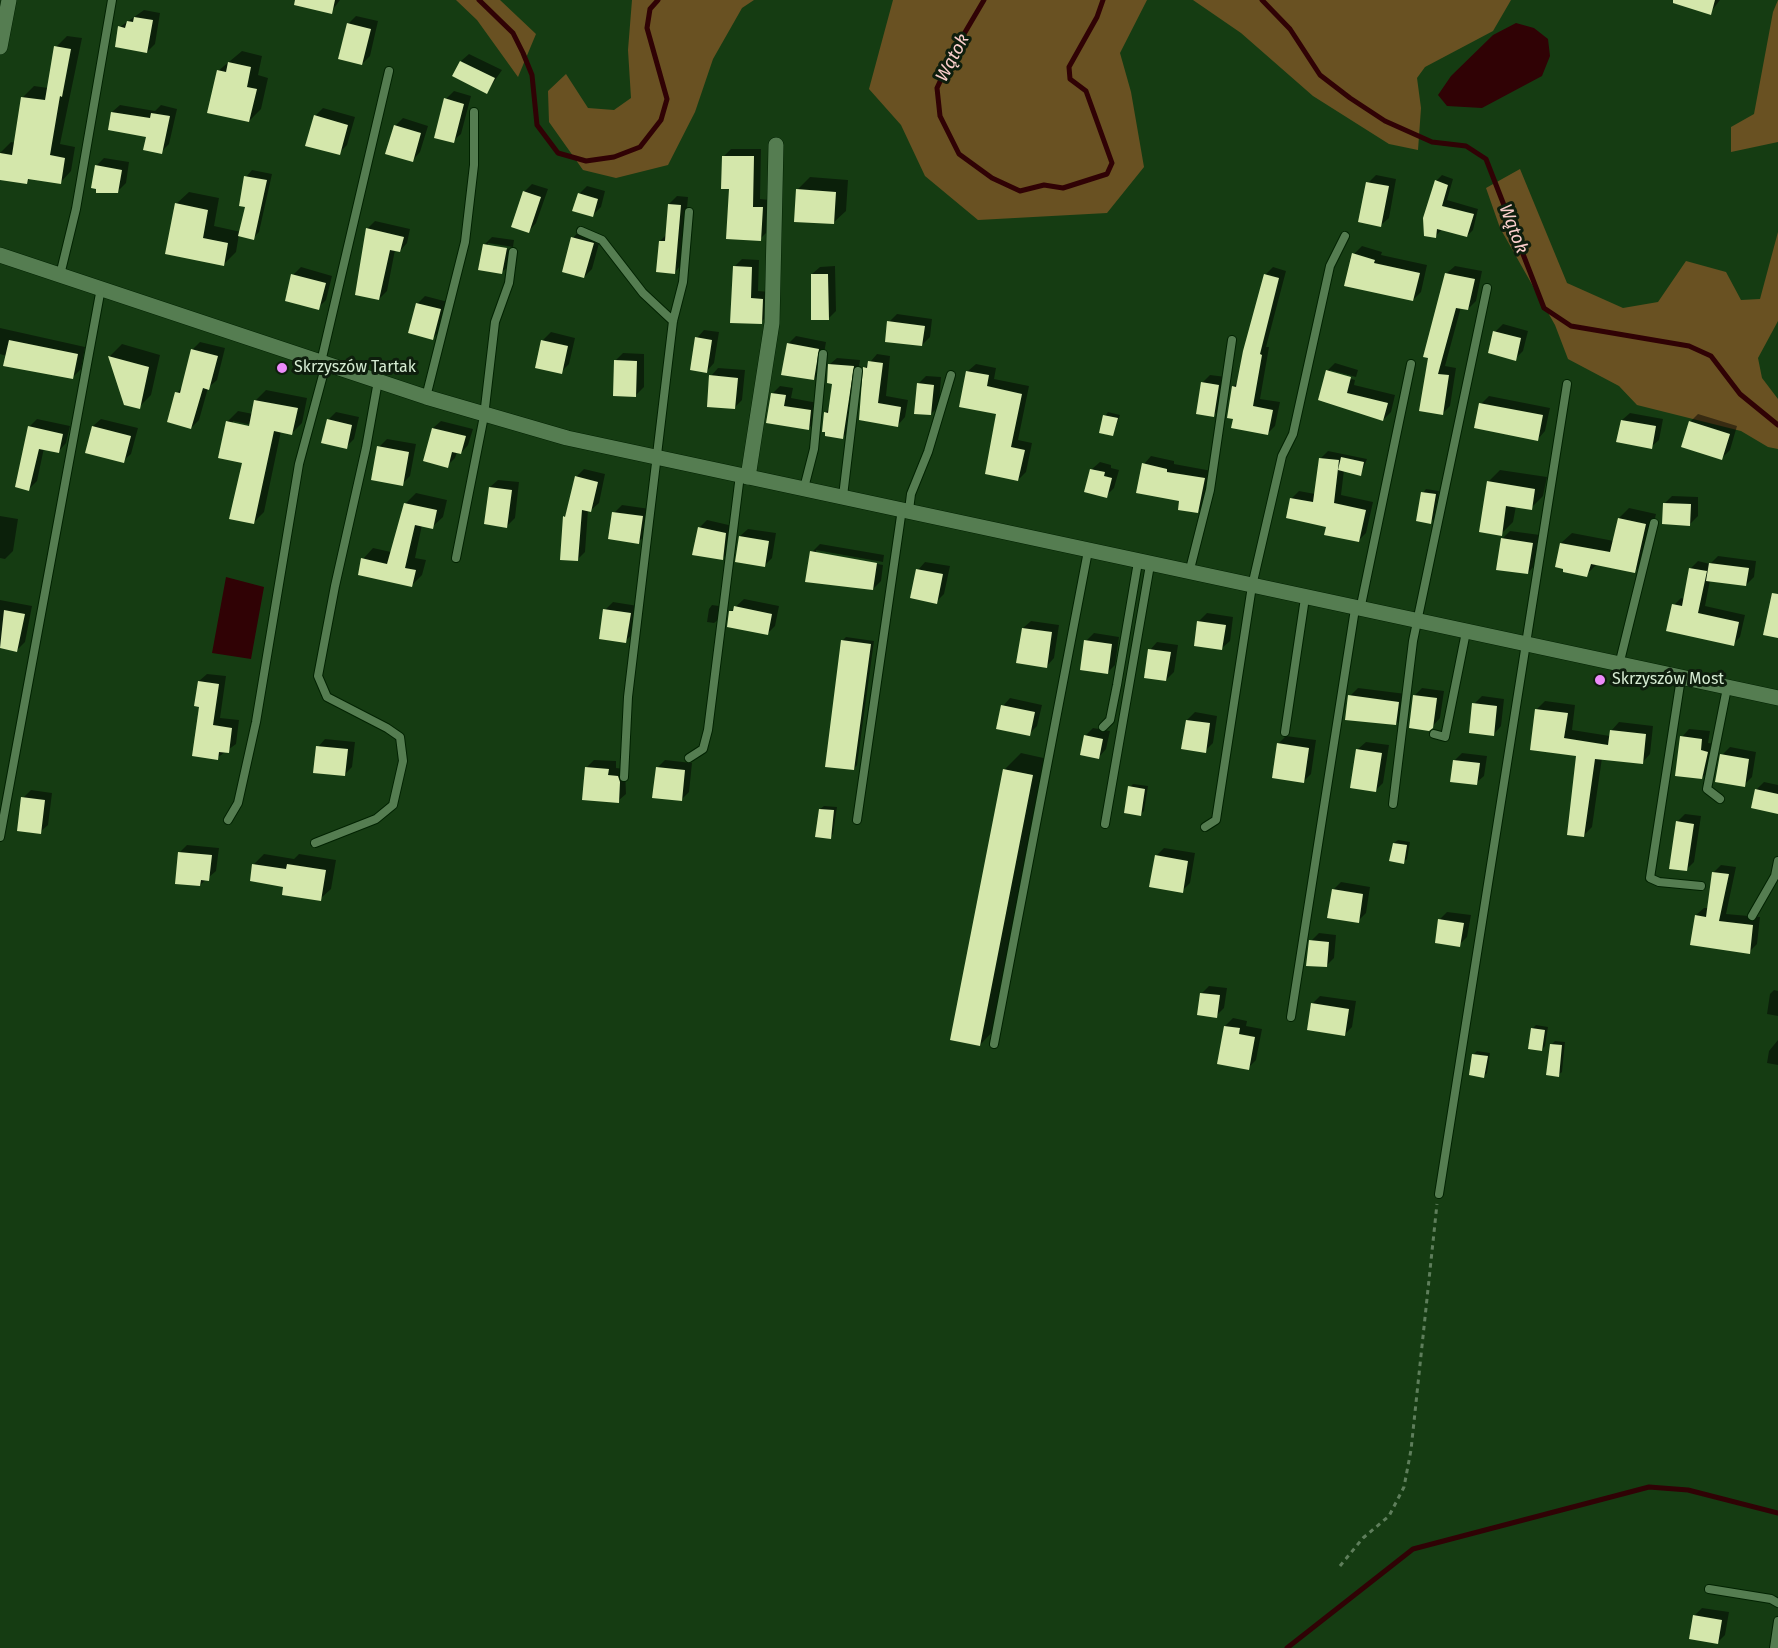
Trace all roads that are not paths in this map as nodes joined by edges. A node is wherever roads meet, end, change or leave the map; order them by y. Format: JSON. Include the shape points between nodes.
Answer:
{"nodes":[{"id":1,"x":9,"y":0,"type":"edge"},
{"id":2,"x":112,"y":0,"type":"edge"},
{"id":3,"x":0,"y":47,"type":"edge"},
{"id":4,"x":389,"y":71,"type":"dead end"},
{"id":5,"x":474,"y":112,"type":"dead end"},
{"id":6,"x":776,"y":145,"type":"dead end"},
{"id":7,"x":689,"y":212,"type":"dead end"},
{"id":8,"x":581,"y":231,"type":"dead end"},
{"id":9,"x":1345,"y":236,"type":"dead end"},
{"id":10,"x":513,"y":252,"type":"dead end"},
{"id":11,"x":0,"y":255,"type":"edge"},
{"id":12,"x":60,"y":275,"type":"junction"},
{"id":13,"x":101,"y":288,"type":"junction"},
{"id":14,"x":1487,"y":288,"type":"dead end"},
{"id":15,"x":673,"y":321,"type":"junction"},
{"id":16,"x":1232,"y":340,"type":"dead end"},
{"id":17,"x":823,"y":354,"type":"dead end"},
{"id":18,"x":323,"y":363,"type":"junction"},
{"id":19,"x":1411,"y":364,"type":"dead end"},
{"id":20,"x":858,"y":371,"type":"dead end"},
{"id":21,"x":951,"y":375,"type":"dead end"},
{"id":22,"x":378,"y":381,"type":"junction"},
{"id":23,"x":1568,"y":384,"type":"dead end"},
{"id":24,"x":426,"y":397,"type":"junction"},
{"id":25,"x":484,"y":416,"type":"junction"},
{"id":26,"x":656,"y":457,"type":"junction"},
{"id":27,"x":744,"y":476,"type":"junction"},
{"id":28,"x":804,"y":488,"type":"junction"},
{"id":29,"x":843,"y":496,"type":"junction"},
{"id":30,"x":906,"y":510,"type":"junction"},
{"id":31,"x":1654,"y":523,"type":"dead end"},
{"id":32,"x":1088,"y":551,"type":"junction"},
{"id":33,"x":456,"y":558,"type":"dead end"},
{"id":34,"x":1144,"y":563,"type":"junction"},
{"id":35,"x":1189,"y":573,"type":"junction"},
{"id":36,"x":1252,"y":586,"type":"junction"},
{"id":37,"x":1305,"y":598,"type":"junction"},
{"id":38,"x":1357,"y":610,"type":"junction"},
{"id":39,"x":1418,"y":622,"type":"junction"},
{"id":40,"x":1466,"y":632,"type":"junction"},
{"id":41,"x":1525,"y":645,"type":"junction"},
{"id":42,"x":1619,"y":665,"type":"junction"},
{"id":43,"x":1681,"y":678,"type":"junction"},
{"id":44,"x":1727,"y":688,"type":"junction"},
{"id":45,"x":1778,"y":698,"type":"edge"},
{"id":46,"x":1103,"y":727,"type":"dead end"},
{"id":47,"x":1286,"y":732,"type":"dead end"},
{"id":48,"x":1434,"y":734,"type":"dead end"},
{"id":49,"x":689,"y":758,"type":"dead end"},
{"id":50,"x":624,"y":777,"type":"dead end"},
{"id":51,"x":1720,"y":799,"type":"dead end"},
{"id":52,"x":1393,"y":804,"type":"dead end"},
{"id":53,"x":228,"y":820,"type":"dead end"},
{"id":54,"x":857,"y":820,"type":"dead end"},
{"id":55,"x":1106,"y":824,"type":"dead end"},
{"id":56,"x":1205,"y":827,"type":"dead end"},
{"id":57,"x":0,"y":837,"type":"edge"},
{"id":58,"x":315,"y":843,"type":"dead end"},
{"id":59,"x":1778,"y":861,"type":"edge"},
{"id":60,"x":1701,"y":886,"type":"dead end"},
{"id":61,"x":1752,"y":916,"type":"dead end"},
{"id":62,"x":1291,"y":1017,"type":"dead end"},
{"id":63,"x":994,"y":1044,"type":"dead end"},
{"id":64,"x":1438,"y":1194,"type":"road end"},
{"id":65,"x":1709,"y":1588,"type":"dead end"},
{"id":66,"x":1778,"y":1603,"type":"edge"},
{"id":67,"x":1778,"y":1621,"type":"edge"},
{"id":68,"x":1774,"y":1648,"type":"edge"}],
"edges":[{"from":1,"to":3,"type":"street"},
{"from":2,"to":12,"type":"lane","via":[[78,197]]},
{"from":4,"to":18,"type":"lane"},
{"from":5,"to":24,"type":"lane","via":[[474,165],[465,242]]},
{"from":6,"to":27,"type":"street","via":[[772,323]]},
{"from":7,"to":15,"type":"lane","via":[[682,282]]},
{"from":8,"to":15,"type":"lane","via":[[602,240],[643,293]]},
{"from":9,"to":36,"type":"lane","via":[[1330,266],[1293,434],[1282,456]]},
{"from":10,"to":25,"type":"lane","via":[[509,283],[495,322]]},
{"from":11,"to":12,"type":"street"},
{"from":12,"to":13,"type":"street"},
{"from":13,"to":18,"type":"street"},
{"from":13,"to":57,"type":"lane"},
{"from":14,"to":39,"type":"lane"},
{"from":15,"to":26,"type":"lane"},
{"from":16,"to":35,"type":"lane","via":[[1210,490]]},
{"from":17,"to":28,"type":"lane","via":[[814,448]]},
{"from":18,"to":22,"type":"street"},
{"from":18,"to":53,"type":"lane","via":[[298,465],[256,722],[238,803]]},
{"from":19,"to":38,"type":"lane"},
{"from":20,"to":29,"type":"lane"},
{"from":21,"to":30,"type":"lane"},
{"from":22,"to":24,"type":"street"},
{"from":22,"to":58,"type":"lane","via":[[318,676],[327,697],[400,737],[403,761],[393,805],[376,819]]},
{"from":23,"to":41,"type":"lane"},
{"from":24,"to":25,"type":"street"},
{"from":25,"to":26,"type":"street"},
{"from":25,"to":33,"type":"lane"},
{"from":26,"to":27,"type":"street"},
{"from":26,"to":50,"type":"lane","via":[[628,697]]},
{"from":27,"to":28,"type":"street"},
{"from":27,"to":49,"type":"lane","via":[[708,730],[703,749]]},
{"from":28,"to":29,"type":"street"},
{"from":29,"to":30,"type":"street"},
{"from":30,"to":32,"type":"street"},
{"from":30,"to":54,"type":"lane"},
{"from":31,"to":42,"type":"lane"},
{"from":32,"to":34,"type":"street"},
{"from":32,"to":63,"type":"lane"},
{"from":34,"to":35,"type":"street"},
{"from":34,"to":46,"type":"lane","via":[[1110,720]]},
{"from":34,"to":55,"type":"lane"},
{"from":35,"to":36,"type":"street"},
{"from":36,"to":37,"type":"street"},
{"from":36,"to":56,"type":"lane","via":[[1216,820]]},
{"from":37,"to":38,"type":"street"},
{"from":37,"to":47,"type":"lane"},
{"from":38,"to":39,"type":"street"},
{"from":38,"to":62,"type":"lane"},
{"from":39,"to":40,"type":"street"},
{"from":39,"to":52,"type":"lane"},
{"from":40,"to":41,"type":"street"},
{"from":40,"to":48,"type":"lane","via":[[1444,737]]},
{"from":41,"to":42,"type":"street"},
{"from":41,"to":64,"type":"lane"},
{"from":42,"to":43,"type":"street"},
{"from":43,"to":44,"type":"street"},
{"from":43,"to":60,"type":"lane","via":[[1650,878]]},
{"from":44,"to":45,"type":"street"},
{"from":44,"to":51,"type":"lane","via":[[1707,789]]},
{"from":59,"to":61,"type":"lane","via":[[1775,876]]},
{"from":65,"to":66,"type":"lane"},
{"from":67,"to":68,"type":"lane"}]}
